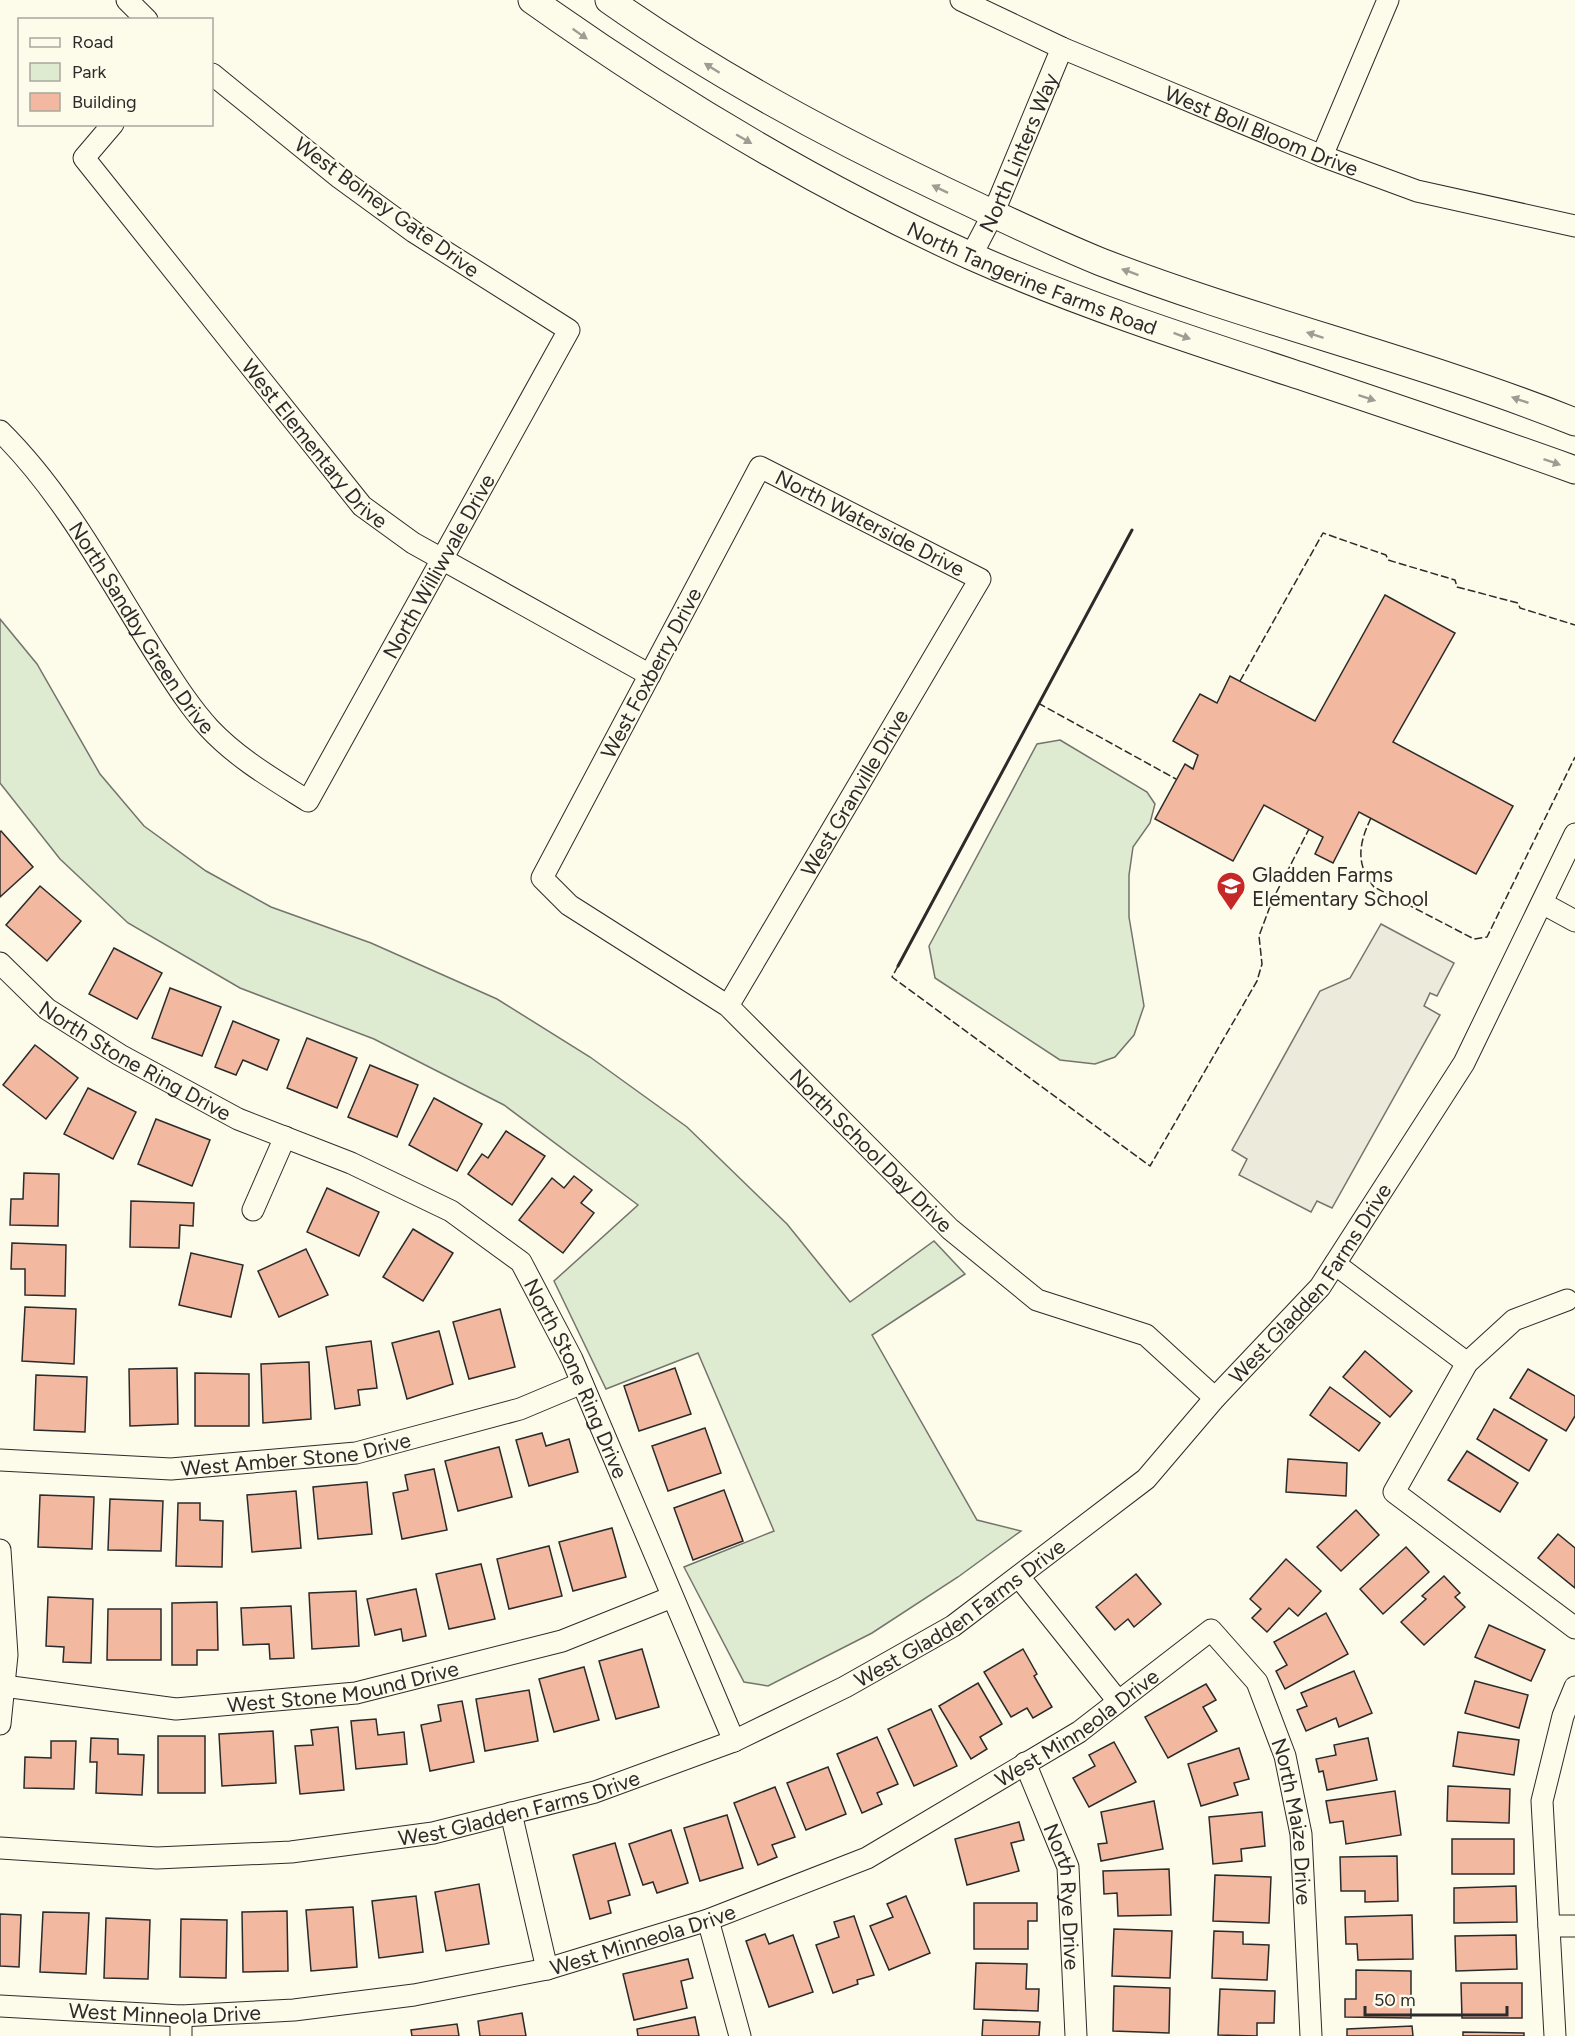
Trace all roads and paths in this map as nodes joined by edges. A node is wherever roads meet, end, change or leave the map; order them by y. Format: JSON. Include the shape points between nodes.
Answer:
{"nodes":[{"id":1,"x":127,"y":0,"type":"edge"},
{"id":2,"x":532,"y":0,"type":"edge"},
{"id":3,"x":609,"y":0,"type":"edge"},
{"id":4,"x":962,"y":0,"type":"edge"},
{"id":5,"x":1388,"y":0,"type":"edge"},
{"id":6,"x":145,"y":18,"type":"edge"},
{"id":7,"x":1062,"y":48,"type":"junction"},
{"id":8,"x":213,"y":75,"type":"edge"},
{"id":9,"x":111,"y":126,"type":"edge"},
{"id":10,"x":1322,"y":156,"type":"junction"},
{"id":11,"x":993,"y":214,"type":"junction"},
{"id":12,"x":1575,"y":226,"type":"edge"},
{"id":13,"x":971,"y":256,"type":"junction"},
{"id":14,"x":569,"y":330,"type":"joint"},
{"id":15,"x":1575,"y":422,"type":"edge"},
{"id":16,"x":0,"y":431,"type":"edge"},
{"id":17,"x":760,"y":467,"type":"joint"},
{"id":18,"x":1575,"y":470,"type":"edge"},
{"id":19,"x":443,"y":560,"type":"junction"},
{"id":20,"x":980,"y":579,"type":"joint"},
{"id":21,"x":650,"y":675,"type":"junction"},
{"id":22,"x":308,"y":801,"type":"joint"},
{"id":23,"x":1575,"y":834,"type":"edge"},
{"id":24,"x":542,"y":878,"type":"joint"},
{"id":25,"x":1542,"y":903,"type":"junction"},
{"id":26,"x":1575,"y":921,"type":"edge"},
{"id":27,"x":0,"y":963,"type":"edge"},
{"id":28,"x":728,"y":1006,"type":"junction"},
{"id":29,"x":285,"y":1137,"type":"junction"},
{"id":30,"x":252,"y":1210,"type":"dead end"},
{"id":31,"x":1335,"y":1264,"type":"junction"},
{"id":32,"x":1567,"y":1300,"type":"dead end"},
{"id":33,"x":1467,"y":1363,"type":"junction"},
{"id":34,"x":582,"y":1383,"type":"junction"},
{"id":35,"x":1215,"y":1398,"type":"junction"},
{"id":36,"x":0,"y":1460,"type":"edge"},
{"id":37,"x":0,"y":1550,"type":"edge"},
{"id":38,"x":1018,"y":1577,"type":"junction"},
{"id":39,"x":672,"y":1597,"type":"junction"},
{"id":40,"x":1575,"y":1628,"type":"edge"},
{"id":41,"x":1211,"y":1630,"type":"joint"},
{"id":42,"x":4,"y":1686,"type":"junction"},
{"id":43,"x":1575,"y":1687,"type":"edge"},
{"id":44,"x":1118,"y":1701,"type":"junction"},
{"id":45,"x":0,"y":1724,"type":"edge"},
{"id":46,"x":734,"y":1742,"type":"junction"},
{"id":47,"x":1025,"y":1763,"type":"junction"},
{"id":48,"x":511,"y":1814,"type":"junction"},
{"id":49,"x":0,"y":1848,"type":"edge"},
{"id":50,"x":708,"y":1920,"type":"junction"},
{"id":51,"x":1549,"y":1926,"type":"junction"},
{"id":52,"x":1575,"y":1926,"type":"edge"},
{"id":53,"x":547,"y":1969,"type":"junction"},
{"id":54,"x":0,"y":2006,"type":"edge"},
{"id":55,"x":181,"y":2026,"type":"edge"},
{"id":56,"x":740,"y":2036,"type":"edge"},
{"id":57,"x":1076,"y":2036,"type":"edge"},
{"id":58,"x":1311,"y":2036,"type":"edge"},
{"id":59,"x":1555,"y":2036,"type":"edge"}],
"edges":[{"from":1,"to":6,"type":"street"},
{"from":2,"to":13,"type":"main road","name":"North Tangerine Farms Road","one_way":true,"via":[[626,67],[742,138]]},
{"from":11,"to":3,"type":"main road","name":"North Tangerine Farms Road","one_way":true,"via":[[858,150],[765,100]]},
{"from":4,"to":7,"type":"street","name":"West Boll Bloom Drive"},
{"from":5,"to":10,"type":"street"},
{"from":7,"to":10,"type":"street","name":"West Boll Bloom Drive"},
{"from":7,"to":11,"type":"street","name":"North Linters Way"},
{"from":8,"to":14,"type":"street","name":"West Bolney Gate Drive","via":[[340,178],[405,225]]},
{"from":9,"to":19,"type":"street","name":"West Elementary Drive","via":[[84,158],[362,506]]},
{"from":10,"to":12,"type":"street","name":"West Boll Bloom Drive","via":[[1417,191]]},
{"from":11,"to":13,"type":"street","name":"North Linters Way"},
{"from":15,"to":11,"type":"main road","name":"North Tangerine Farms Road","one_way":true,"via":[[1524,401],[1220,304],[1100,261]]},
{"from":13,"to":18,"type":"main road","name":"North Tangerine Farms Road","one_way":true,"via":[[1146,323]]},
{"from":14,"to":19,"type":"street","name":"North Williwvale Drive"},
{"from":16,"to":22,"type":"street","name":"North Sandby Green Drive","via":[[21,451],[81,533],[186,700],[241,758]]},
{"from":17,"to":20,"type":"street","name":"North Waterside Drive"},
{"from":17,"to":21,"type":"street","name":"West Foxberry Drive"},
{"from":19,"to":21,"type":"street","name":"West Elementary Drive"},
{"from":19,"to":22,"type":"street","name":"North Williwvale Drive"},
{"from":20,"to":28,"type":"street","name":"West Granville Drive"},
{"from":21,"to":24,"type":"street","name":"West Foxberry Drive"},
{"from":23,"to":25,"type":"street","name":"West Gladden Farms Drive"},
{"from":24,"to":28,"type":"street","name":"North School Day Drive","via":[[569,905]]},
{"from":25,"to":26,"type":"street"},
{"from":25,"to":31,"type":"street","name":"West Gladden Farms Drive","via":[[1464,1062]]},
{"from":27,"to":29,"type":"street","name":"North Stone Ring Drive","via":[[47,1009],[120,1055],[238,1119]]},
{"from":28,"to":35,"type":"street","name":"North School Day Drive","via":[[950,1229],[1037,1300],[1146,1335]]},
{"from":29,"to":30,"type":"street"},
{"from":29,"to":34,"type":"street","name":"North Stone Ring Drive","via":[[351,1163],[451,1211],[521,1262]]},
{"from":31,"to":33,"type":"street"},
{"from":31,"to":35,"type":"street","name":"West Gladden Farms Drive","via":[[1320,1287]]},
{"from":32,"to":33,"type":"street","via":[[1514,1320]]},
{"from":33,"to":40,"type":"street","via":[[1394,1492]]},
{"from":34,"to":36,"type":"street","name":"West Amber Stone Drive","via":[[520,1409],[356,1453],[171,1468]]},
{"from":34,"to":39,"type":"street","name":"North Stone Ring Drive"},
{"from":35,"to":38,"type":"street","name":"West Gladden Farms Drive","via":[[1146,1479]]},
{"from":37,"to":42,"type":"street","via":[[7,1655]]},
{"from":38,"to":44,"type":"street"},
{"from":38,"to":46,"type":"street","name":"West Gladden Farms Drive","via":[[953,1626],[845,1687]]},
{"from":39,"to":42,"type":"street","name":"West Stone Mound Drive","via":[[562,1641],[356,1693],[176,1709]]},
{"from":39,"to":46,"type":"street","name":"North Stone Ring Drive"},
{"from":41,"to":44,"type":"street","name":"West Minneola Drive"},
{"from":41,"to":58,"type":"street","name":"North Maize Drive","via":[[1257,1682],[1285,1756],[1301,1834]]},
{"from":42,"to":45,"type":"street"},
{"from":43,"to":51,"type":"street","via":[[1563,1716],[1542,1801]]},
{"from":44,"to":47,"type":"street","name":"West Minneola Drive","via":[[1079,1732]]},
{"from":46,"to":48,"type":"street","name":"West Gladden Farms Drive","via":[[595,1792]]},
{"from":47,"to":50,"type":"street","name":"West Minneola Drive","via":[[867,1858]]},
{"from":47,"to":57,"type":"street","name":"North Rye Drive","via":[[1068,1867]]},
{"from":48,"to":49,"type":"street","name":"West Gladden Farms Drive","via":[[433,1833],[291,1852],[157,1858]]},
{"from":48,"to":53,"type":"street"},
{"from":50,"to":53,"type":"street","name":"West Minneola Drive"},
{"from":50,"to":56,"type":"street"},
{"from":51,"to":52,"type":"street"},
{"from":51,"to":59,"type":"street"},
{"from":53,"to":55,"type":"street","name":"West Minneola Drive","via":[[392,1998]]},
{"from":54,"to":55,"type":"street","name":"West Minneola Drive"}]}
